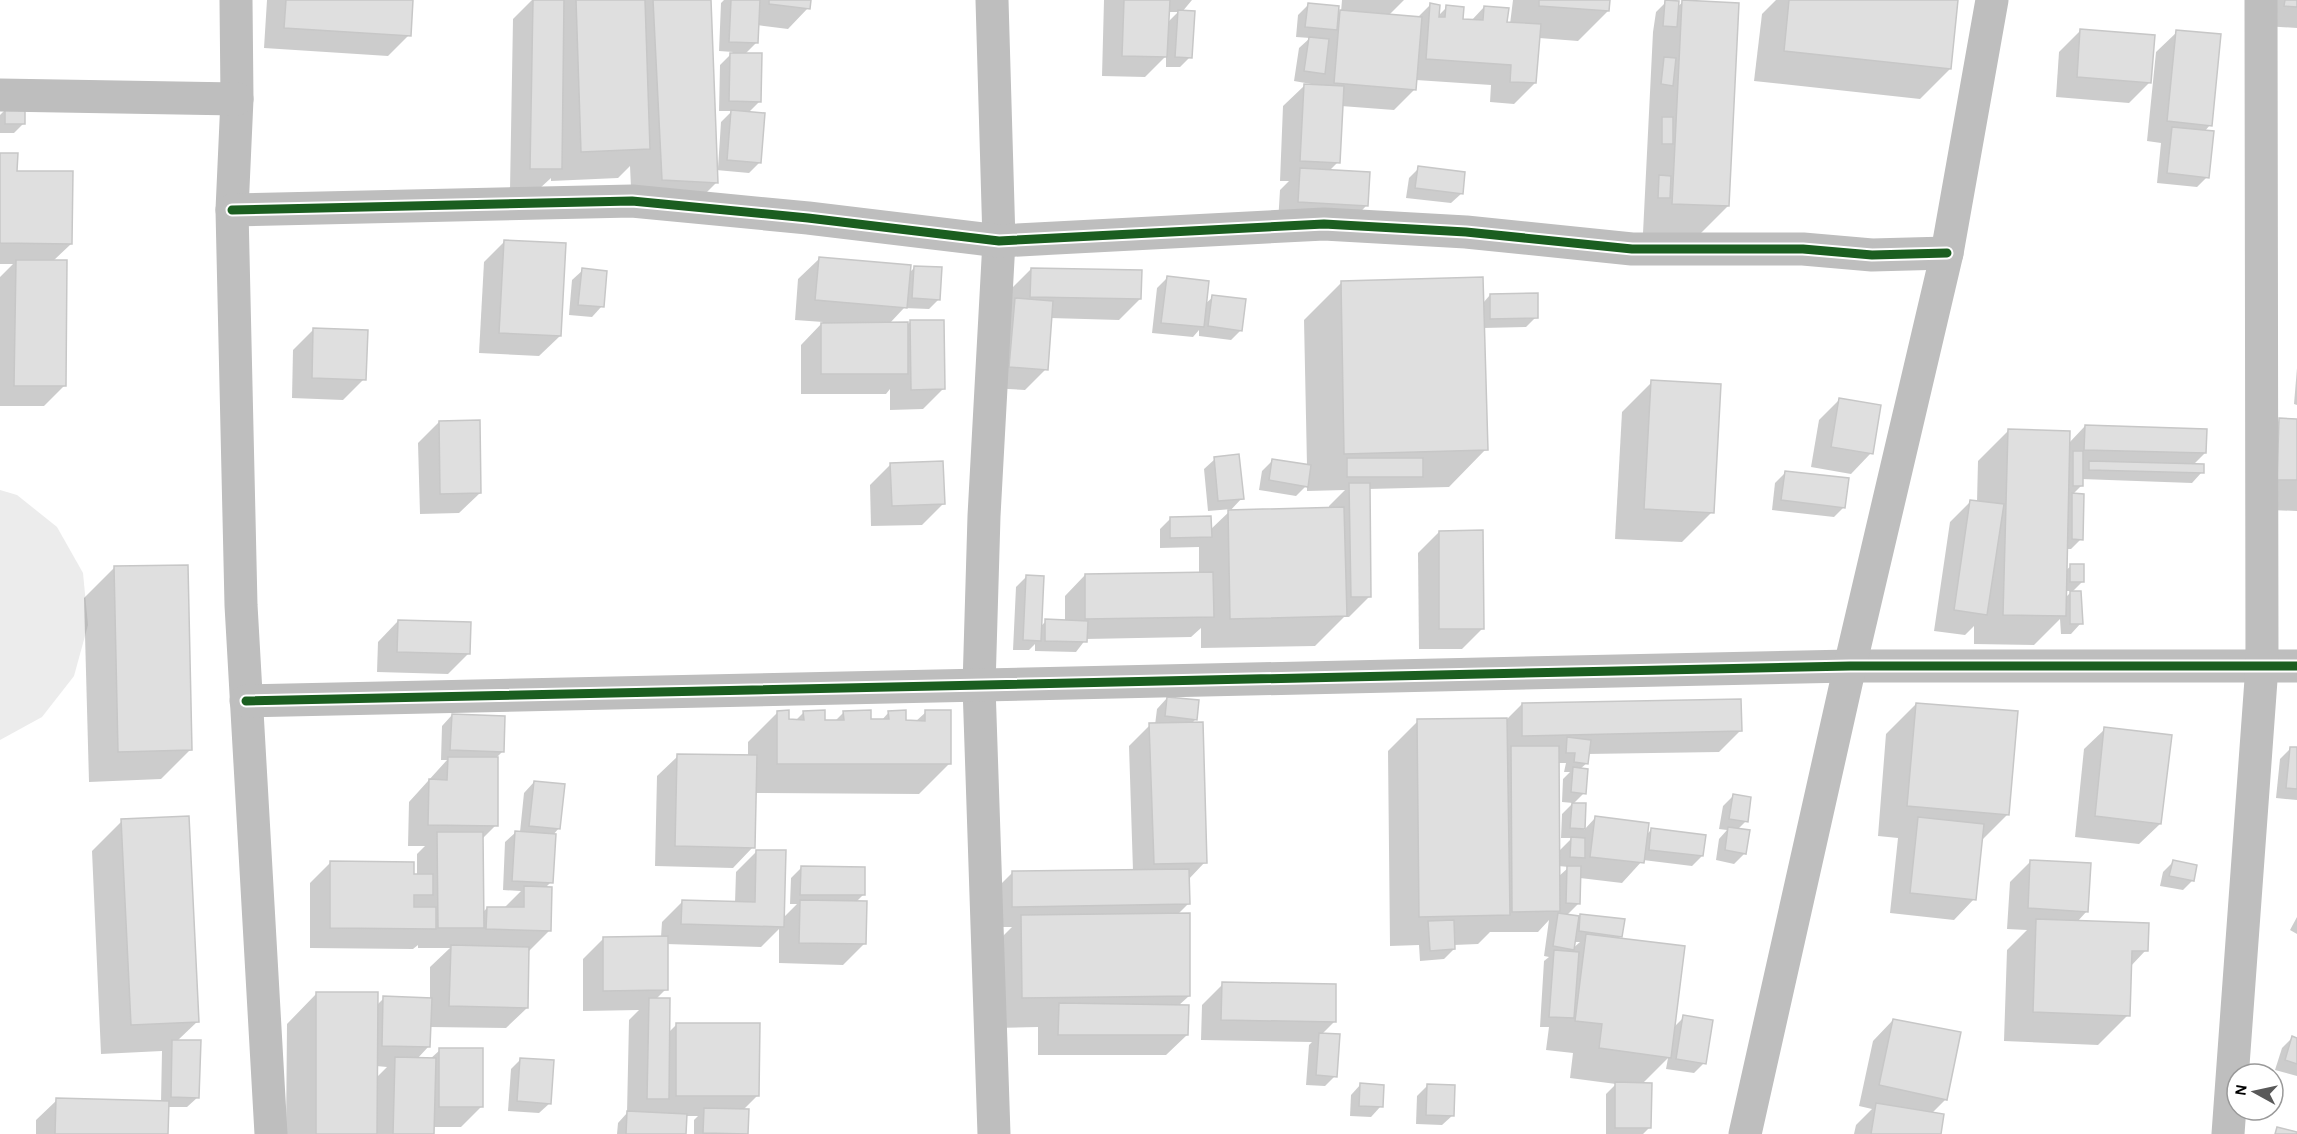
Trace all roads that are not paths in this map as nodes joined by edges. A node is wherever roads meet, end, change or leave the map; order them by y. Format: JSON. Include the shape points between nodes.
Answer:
{"nodes":[{"id":1,"x":236,"y":0,"type":"edge"},
{"id":2,"x":992,"y":0,"type":"edge"},
{"id":3,"x":1992,"y":0,"type":"edge"},
{"id":4,"x":2261,"y":0,"type":"edge"},
{"id":5,"x":0,"y":95,"type":"edge"},
{"id":6,"x":237,"y":99,"type":"junction"},
{"id":7,"x":232,"y":210,"type":"junction"},
{"id":8,"x":999,"y":241,"type":"junction"},
{"id":9,"x":1947,"y":253,"type":"junction"},
{"id":10,"x":1850,"y":666,"type":"junction"},
{"id":11,"x":2262,"y":666,"type":"junction"},
{"id":12,"x":2297,"y":666,"type":"edge"},
{"id":13,"x":979,"y":686,"type":"junction"},
{"id":14,"x":246,"y":701,"type":"junction"},
{"id":15,"x":271,"y":1134,"type":"edge"},
{"id":16,"x":994,"y":1134,"type":"edge"},
{"id":17,"x":1745,"y":1134,"type":"edge"},
{"id":18,"x":2228,"y":1134,"type":"edge"}],
"edges":[{"from":1,"to":6,"type":"street"},
{"from":2,"to":8,"type":"street"},
{"from":3,"to":9,"type":"street"},
{"from":4,"to":11,"type":"street"},
{"from":5,"to":6,"type":"street"},
{"from":6,"to":7,"type":"street"},
{"from":7,"to":8,"type":"street","via":[[632,201]]},
{"from":7,"to":14,"type":"street"},
{"from":8,"to":9,"type":"street","via":[[1324,224],[1466,232],[1632,249]]},
{"from":8,"to":13,"type":"street"},
{"from":9,"to":10,"type":"street"},
{"from":10,"to":11,"type":"street"},
{"from":10,"to":13,"type":"street"},
{"from":10,"to":17,"type":"street"},
{"from":11,"to":12,"type":"street"},
{"from":11,"to":18,"type":"street"},
{"from":13,"to":14,"type":"street"},
{"from":13,"to":16,"type":"street"},
{"from":14,"to":15,"type":"street"}]}
